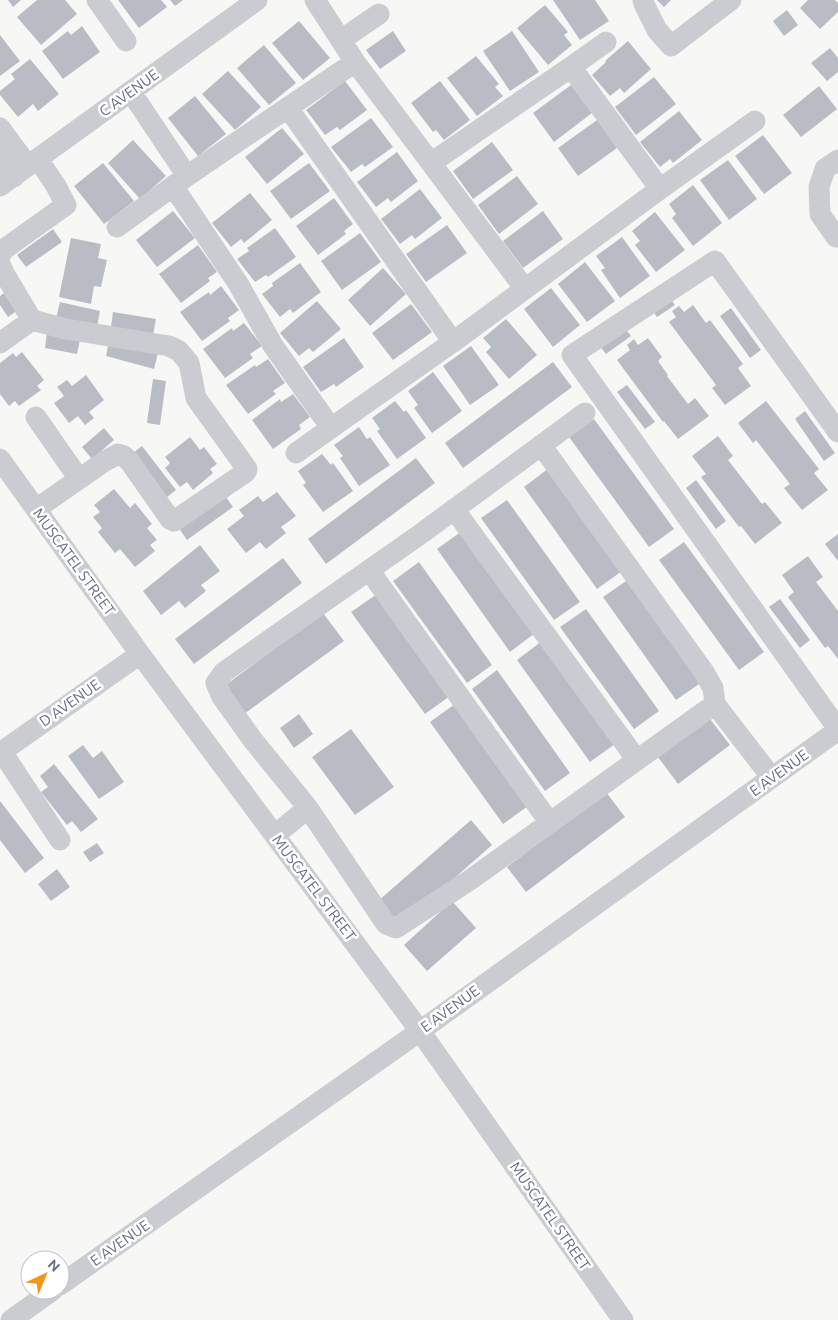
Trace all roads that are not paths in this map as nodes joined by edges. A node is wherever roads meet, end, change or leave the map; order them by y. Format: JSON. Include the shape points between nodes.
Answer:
{"nodes":[{"id":1,"x":97,"y":0,"type":"edge"},
{"id":2,"x":258,"y":0,"type":"edge"},
{"id":3,"x":315,"y":0,"type":"edge"},
{"id":4,"x":643,"y":0,"type":"edge"},
{"id":5,"x":731,"y":0,"type":"edge"},
{"id":6,"x":379,"y":14,"type":"dead end"},
{"id":7,"x":341,"y":40,"type":"junction"},
{"id":8,"x":126,"y":41,"type":"dead end"},
{"id":9,"x":606,"y":42,"type":"dead end"},
{"id":10,"x":355,"y":62,"type":"junction"},
{"id":11,"x":571,"y":67,"type":"junction"},
{"id":12,"x":131,"y":92,"type":"junction"},
{"id":13,"x":288,"y":108,"type":"junction"},
{"id":14,"x":755,"y":121,"type":"dead end"},
{"id":15,"x":0,"y":128,"type":"edge"},
{"id":16,"x":0,"y":156,"type":"edge"},
{"id":17,"x":838,"y":160,"type":"edge"},
{"id":18,"x":431,"y":163,"type":"junction"},
{"id":19,"x":20,"y":172,"type":"edge"},
{"id":20,"x":180,"y":181,"type":"junction"},
{"id":21,"x":660,"y":189,"type":"junction"},
{"id":22,"x":117,"y":227,"type":"dead end"},
{"id":23,"x":836,"y":237,"type":"dead end"},
{"id":24,"x":0,"y":256,"type":"edge"},
{"id":25,"x":0,"y":264,"type":"edge"},
{"id":26,"x":525,"y":289,"type":"junction"},
{"id":27,"x":32,"y":320,"type":"junction"},
{"id":28,"x":453,"y":342,"type":"junction"},
{"id":29,"x":0,"y":343,"type":"edge"},
{"id":30,"x":585,"y":413,"type":"dead end"},
{"id":31,"x":36,"y":417,"type":"dead end"},
{"id":32,"x":331,"y":428,"type":"junction"},
{"id":33,"x":838,"y":432,"type":"edge"},
{"id":34,"x":541,"y":445,"type":"junction"},
{"id":35,"x":296,"y":454,"type":"dead end"},
{"id":36,"x":0,"y":459,"type":"edge"},
{"id":37,"x":79,"y":478,"type":"junction"},
{"id":38,"x":36,"y":509,"type":"junction"},
{"id":39,"x":454,"y":509,"type":"junction"},
{"id":40,"x":369,"y":570,"type":"junction"},
{"id":41,"x":140,"y":654,"type":"junction"},
{"id":42,"x":715,"y":704,"type":"junction"},
{"id":43,"x":838,"y":729,"type":"edge"},
{"id":44,"x":1,"y":752,"type":"edge"},
{"id":45,"x":637,"y":760,"type":"junction"},
{"id":46,"x":772,"y":778,"type":"junction"},
{"id":47,"x":308,"y":808,"type":"junction"},
{"id":48,"x":550,"y":823,"type":"junction"},
{"id":49,"x":275,"y":836,"type":"junction"},
{"id":50,"x":60,"y":840,"type":"dead end"},
{"id":51,"x":420,"y":1031,"type":"junction"},
{"id":52,"x":70,"y":1278,"type":"edge"},
{"id":53,"x":39,"y":1300,"type":"edge"},
{"id":54,"x":11,"y":1320,"type":"edge"},
{"id":55,"x":623,"y":1320,"type":"edge"}],
"edges":[{"from":1,"to":8,"type":"street"},
{"from":2,"to":12,"type":"street","name":"C AVENUE"},
{"from":3,"to":7,"type":"street"},
{"from":4,"to":5,"type":"street","via":[[656,30],[671,46]]},
{"from":6,"to":7,"type":"street"},
{"from":7,"to":10,"type":"street"},
{"from":9,"to":11,"type":"street"},
{"from":10,"to":13,"type":"street"},
{"from":10,"to":18,"type":"street"},
{"from":11,"to":18,"type":"street"},
{"from":11,"to":21,"type":"street"},
{"from":12,"to":19,"type":"street","name":"C AVENUE"},
{"from":12,"to":20,"type":"street"},
{"from":13,"to":20,"type":"street"},
{"from":13,"to":28,"type":"street"},
{"from":14,"to":21,"type":"street"},
{"from":15,"to":19,"type":"street"},
{"from":16,"to":19,"type":"street"},
{"from":17,"to":23,"type":"street","via":[[825,169],[819,187],[820,214]]},
{"from":18,"to":26,"type":"street"},
{"from":19,"to":24,"type":"street","via":[[56,186],[66,205],[3,250]]},
{"from":20,"to":22,"type":"street"},
{"from":20,"to":32,"type":"street","via":[[272,344]]},
{"from":21,"to":26,"type":"street"},
{"from":25,"to":27,"type":"street"},
{"from":26,"to":28,"type":"street"},
{"from":27,"to":29,"type":"street"},
{"from":27,"to":37,"type":"street","via":[[66,329],[169,346],[180,351],[189,362],[196,398],[247,469],[174,521],[124,456],[118,454]]},
{"from":28,"to":32,"type":"street"},
{"from":30,"to":34,"type":"street"},
{"from":31,"to":37,"type":"street"},
{"from":32,"to":35,"type":"street"},
{"from":33,"to":43,"type":"street","via":[[715,260],[572,355]]},
{"from":34,"to":39,"type":"street"},
{"from":34,"to":42,"type":"street","via":[[704,672],[713,688]]},
{"from":36,"to":38,"type":"street","name":"MUSCATEL STREET"},
{"from":37,"to":38,"type":"street"},
{"from":38,"to":41,"type":"street","name":"MUSCATEL STREET"},
{"from":39,"to":40,"type":"street"},
{"from":39,"to":45,"type":"street"},
{"from":40,"to":47,"type":"street","via":[[224,672],[216,683],[222,697],[252,739]]},
{"from":40,"to":48,"type":"street"},
{"from":41,"to":44,"type":"street","name":"D AVENUE"},
{"from":41,"to":49,"type":"street","name":"MUSCATEL STREET"},
{"from":42,"to":45,"type":"street"},
{"from":42,"to":46,"type":"street"},
{"from":43,"to":46,"type":"street","name":"E AVENUE"},
{"from":44,"to":50,"type":"street"},
{"from":45,"to":48,"type":"street"},
{"from":46,"to":51,"type":"street","name":"E AVENUE"},
{"from":47,"to":48,"type":"street","via":[[386,924],[396,928]]},
{"from":47,"to":49,"type":"street"},
{"from":49,"to":51,"type":"street","name":"MUSCATEL STREET"},
{"from":51,"to":52,"type":"street","name":"E AVENUE"},
{"from":51,"to":55,"type":"street","name":"MUSCATEL STREET"},
{"from":53,"to":54,"type":"street"}]}
